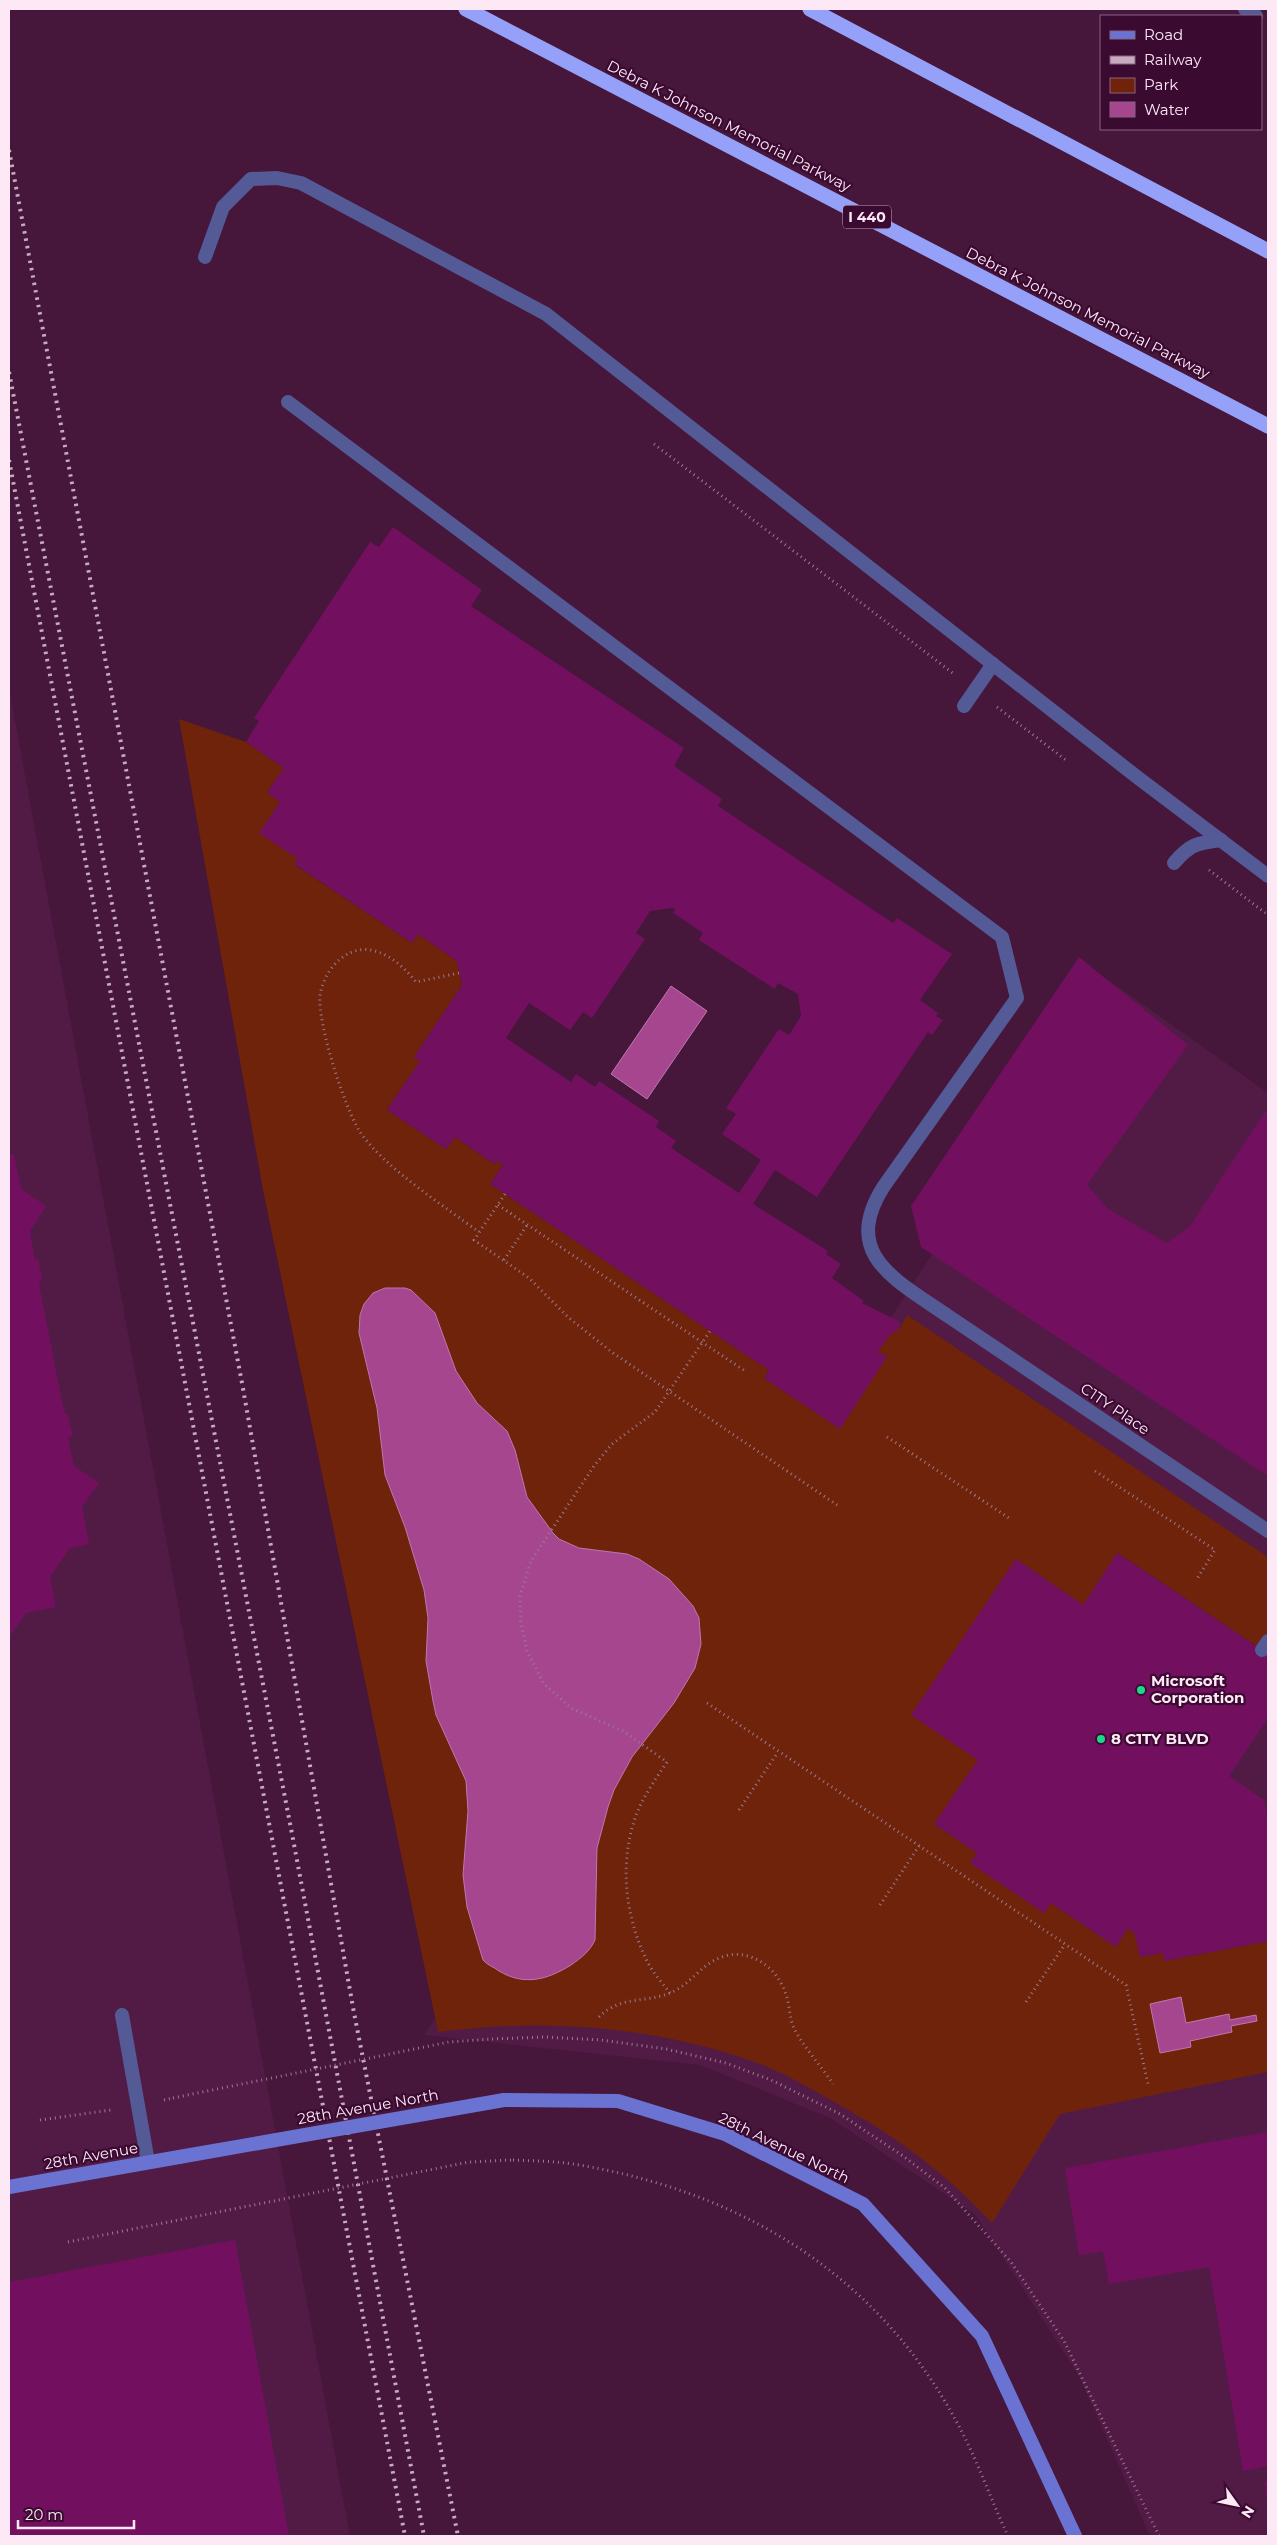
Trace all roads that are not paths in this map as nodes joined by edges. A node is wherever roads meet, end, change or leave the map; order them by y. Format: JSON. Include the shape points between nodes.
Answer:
{"nodes":[{"id":1,"x":466,"y":9,"type":"edge"},
{"id":2,"x":810,"y":9,"type":"edge"},
{"id":3,"x":1268,"y":251,"type":"edge"},
{"id":4,"x":205,"y":257,"type":"dead end"},
{"id":5,"x":288,"y":402,"type":"dead end"},
{"id":6,"x":1268,"y":426,"type":"edge"},
{"id":7,"x":993,"y":664,"type":"junction"},
{"id":8,"x":964,"y":706,"type":"dead end"},
{"id":9,"x":1221,"y":840,"type":"junction"},
{"id":10,"x":1174,"y":863,"type":"dead end"},
{"id":11,"x":1268,"y":876,"type":"edge"},
{"id":12,"x":1268,"y":1531,"type":"edge"},
{"id":13,"x":122,"y":2015,"type":"dead end"},
{"id":14,"x":179,"y":2156,"type":"joint"},
{"id":15,"x":148,"y":2162,"type":"junction"},
{"id":16,"x":9,"y":2187,"type":"edge"},
{"id":17,"x":1075,"y":2536,"type":"edge"}],
"edges":[{"from":1,"to":6,"type":"highway","name":"Debra K Johnson Memorial Parkway","number":"I 440"},
{"from":2,"to":3,"type":"highway"},
{"from":4,"to":7,"type":"street","via":[[223,207],[251,179],[277,178],[301,183],[546,314]]},
{"from":5,"to":12,"type":"street","name":"C1TY Place","via":[[1002,937],[1017,998],[876,1198],[870,1216],[871,1247],[889,1275]]},
{"from":7,"to":8,"type":"street"},
{"from":7,"to":9,"type":"street"},
{"from":9,"to":10,"type":"street","via":[[1195,843]]},
{"from":9,"to":11,"type":"street"},
{"from":13,"to":15,"type":"street"},
{"from":14,"to":15,"type":"main road","name":"28th Avenue"},
{"from":14,"to":17,"type":"main road","name":"28th Avenue North","bridge":true,"via":[[504,2100],[618,2101],[725,2134],[863,2204],[982,2336]]},
{"from":15,"to":16,"type":"main road","name":"28th Avenue"}]}
